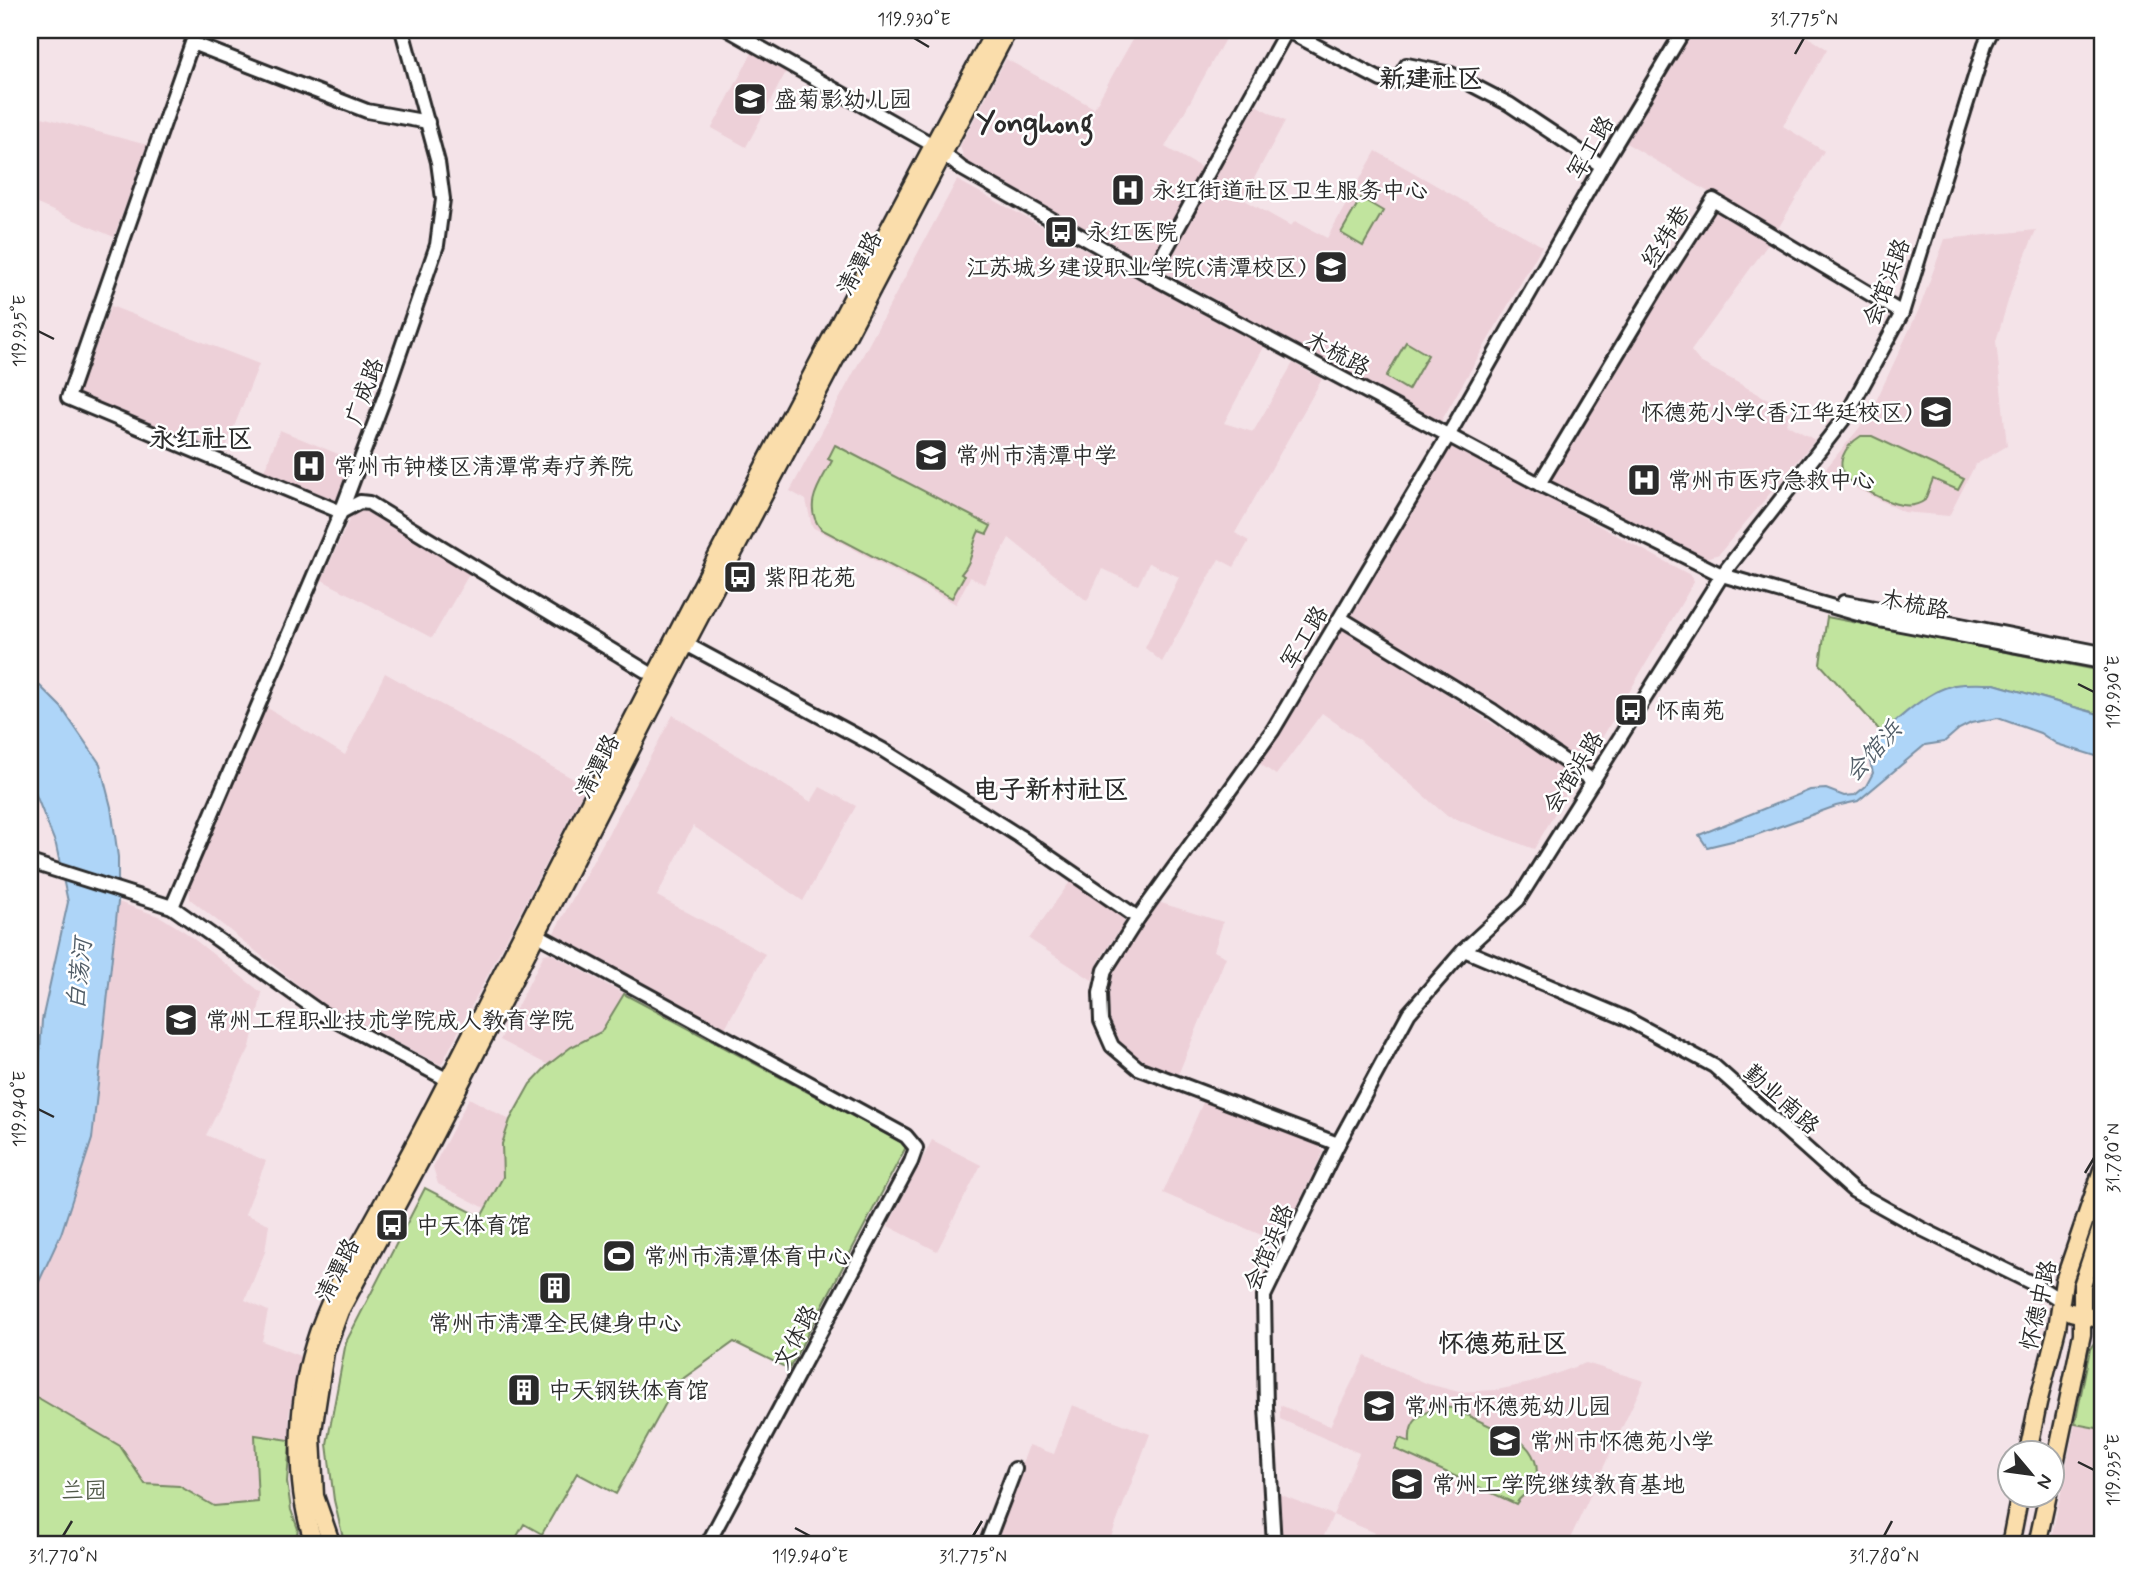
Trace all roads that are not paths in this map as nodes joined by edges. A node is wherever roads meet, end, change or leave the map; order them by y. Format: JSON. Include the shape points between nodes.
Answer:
{"nodes":[{"id":1,"x":402,"y":30,"type":"edge"},
{"id":2,"x":729,"y":30,"type":"edge"},
{"id":3,"x":995,"y":30,"type":"edge"},
{"id":4,"x":1008,"y":30,"type":"edge"},
{"id":5,"x":1286,"y":30,"type":"edge"},
{"id":6,"x":1684,"y":30,"type":"edge"},
{"id":7,"x":1992,"y":30,"type":"edge"},
{"id":8,"x":752,"y":35,"type":"edge"},
{"id":9,"x":428,"y":122,"type":"junction"},
{"id":10,"x":938,"y":148,"type":"junction"},
{"id":11,"x":1602,"y":166,"type":"junction"},
{"id":12,"x":1151,"y":276,"type":"junction"},
{"id":13,"x":1902,"y":313,"type":"junction"},
{"id":14,"x":1448,"y":436,"type":"junction"},
{"id":15,"x":1539,"y":484,"type":"junction"},
{"id":16,"x":341,"y":512,"type":"junction"},
{"id":17,"x":1722,"y":575,"type":"junction"},
{"id":18,"x":1340,"y":618,"type":"junction"},
{"id":19,"x":686,"y":644,"type":"junction"},
{"id":20,"x":2102,"y":653,"type":"edge"},
{"id":21,"x":2102,"y":662,"type":"edge"},
{"id":22,"x":654,"y":676,"type":"junction"},
{"id":23,"x":1593,"y":781,"type":"junction"},
{"id":24,"x":30,"y":862,"type":"edge"},
{"id":25,"x":172,"y":906,"type":"junction"},
{"id":26,"x":1138,"y":918,"type":"junction"},
{"id":27,"x":536,"y":934,"type":"junction"},
{"id":28,"x":1464,"y":950,"type":"junction"},
{"id":29,"x":454,"y":1083,"type":"junction"},
{"id":30,"x":1338,"y":1144,"type":"junction"},
{"id":31,"x":2102,"y":1170,"type":"edge"},
{"id":32,"x":2102,"y":1225,"type":"edge"},
{"id":33,"x":2073,"y":1308,"type":"junction"},
{"id":34,"x":2102,"y":1309,"type":"edge"},
{"id":35,"x":2102,"y":1320,"type":"edge"},
{"id":36,"x":2031,"y":1438,"type":"edge"},
{"id":37,"x":2060,"y":1438,"type":"edge"},
{"id":38,"x":1015,"y":1469,"type":"dead end"},
{"id":39,"x":2017,"y":1508,"type":"edge"},
{"id":40,"x":2045,"y":1508,"type":"edge"},
{"id":41,"x":315,"y":1545,"type":"edge"},
{"id":42,"x":332,"y":1545,"type":"edge"},
{"id":43,"x":707,"y":1545,"type":"edge"},
{"id":44,"x":986,"y":1545,"type":"edge"},
{"id":45,"x":1274,"y":1545,"type":"edge"},
{"id":46,"x":2010,"y":1545,"type":"edge"},
{"id":47,"x":2037,"y":1545,"type":"edge"}],
"edges":[{"from":1,"to":9,"type":"street","name":"广成路"},
{"from":2,"to":8,"type":"street","name":"木梳路"},
{"from":3,"to":10,"type":"main road","name":"清潭路"},
{"from":4,"to":10,"type":"main road","name":"清潭路"},
{"from":5,"to":11,"type":"street","via":[[1381,80],[1397,81],[1407,65],[1451,74],[1509,104]]},
{"from":5,"to":12,"type":"street"},
{"from":6,"to":11,"type":"street","name":"军工路"},
{"from":7,"to":13,"type":"street","name":"会馆浜路"},
{"from":8,"to":10,"type":"street","name":"木梳路"},
{"from":9,"to":16,"type":"street","name":"广成路","via":[[443,199],[437,245]]},
{"from":9,"to":16,"type":"street","via":[[368,111],[192,43],[68,398]]},
{"from":10,"to":12,"type":"street","name":"木梳路","via":[[961,168]]},
{"from":10,"to":19,"type":"main road","name":"清潭路"},
{"from":10,"to":22,"type":"main road","name":"清潭路"},
{"from":11,"to":14,"type":"street","name":"军工路"},
{"from":12,"to":14,"type":"street","name":"木梳路"},
{"from":13,"to":15,"type":"street","name":"经纬巷","via":[[1713,200]]},
{"from":13,"to":17,"type":"street","name":"会馆浜路","via":[[1846,416]]},
{"from":14,"to":15,"type":"street","name":"木梳路"},
{"from":14,"to":18,"type":"street","name":"军工路"},
{"from":15,"to":17,"type":"street","name":"木梳路"},
{"from":16,"to":22,"type":"street","via":[[360,502],[369,503]]},
{"from":16,"to":25,"type":"street","name":"广成路"},
{"from":17,"to":20,"type":"street","name":"木梳路","via":[[1741,575],[1846,603]]},
{"from":17,"to":21,"type":"street","name":"木梳路","via":[[1879,620]]},
{"from":17,"to":23,"type":"street","name":"会馆浜路"},
{"from":18,"to":23,"type":"street","via":[[1493,711]]},
{"from":18,"to":26,"type":"street","name":"军工路","via":[[1273,730]]},
{"from":19,"to":26,"type":"street","via":[[883,750]]},
{"from":19,"to":27,"type":"main road","name":"清潭路"},
{"from":22,"to":29,"type":"main road","name":"清潭路"},
{"from":23,"to":28,"type":"street","name":"会馆浜路","via":[[1518,900]]},
{"from":24,"to":25,"type":"street"},
{"from":25,"to":29,"type":"street","via":[[321,1013]]},
{"from":26,"to":30,"type":"street","name":"军工路","via":[[1105,970],[1100,993],[1101,1021],[1112,1046],[1138,1068]]},
{"from":27,"to":29,"type":"main road","name":"清潭路"},
{"from":27,"to":43,"type":"street","name":"文体路","via":[[906,1136],[916,1148]]},
{"from":28,"to":30,"type":"street","name":"会馆浜路","via":[[1409,1013]]},
{"from":28,"to":33,"type":"street","name":"勤业南路","via":[[1625,1018],[1714,1066],[1854,1191]]},
{"from":29,"to":41,"type":"main road","name":"清潭路","via":[[328,1306],[313,1349],[300,1450],[303,1501]]},
{"from":29,"to":42,"type":"main road","name":"清潭路","via":[[340,1311],[325,1352],[312,1437],[315,1496]]},
{"from":30,"to":45,"type":"street","name":"会馆浜路","via":[[1264,1296]]},
{"from":31,"to":33,"type":"main road","name":"怀德中路","via":[[2064,1281]]},
{"from":32,"to":33,"type":"main road","name":"怀德中路"},
{"from":33,"to":34,"type":"main road"},
{"from":33,"to":35,"type":"main road"},
{"from":33,"to":36,"type":"main road","name":"怀德中路","via":[[2057,1328]]},
{"from":33,"to":37,"type":"main road","name":"怀德中路","via":[[2082,1334]]},
{"from":38,"to":44,"type":"street"},
{"from":39,"to":46,"type":"main road"},
{"from":40,"to":47,"type":"main road"}]}
